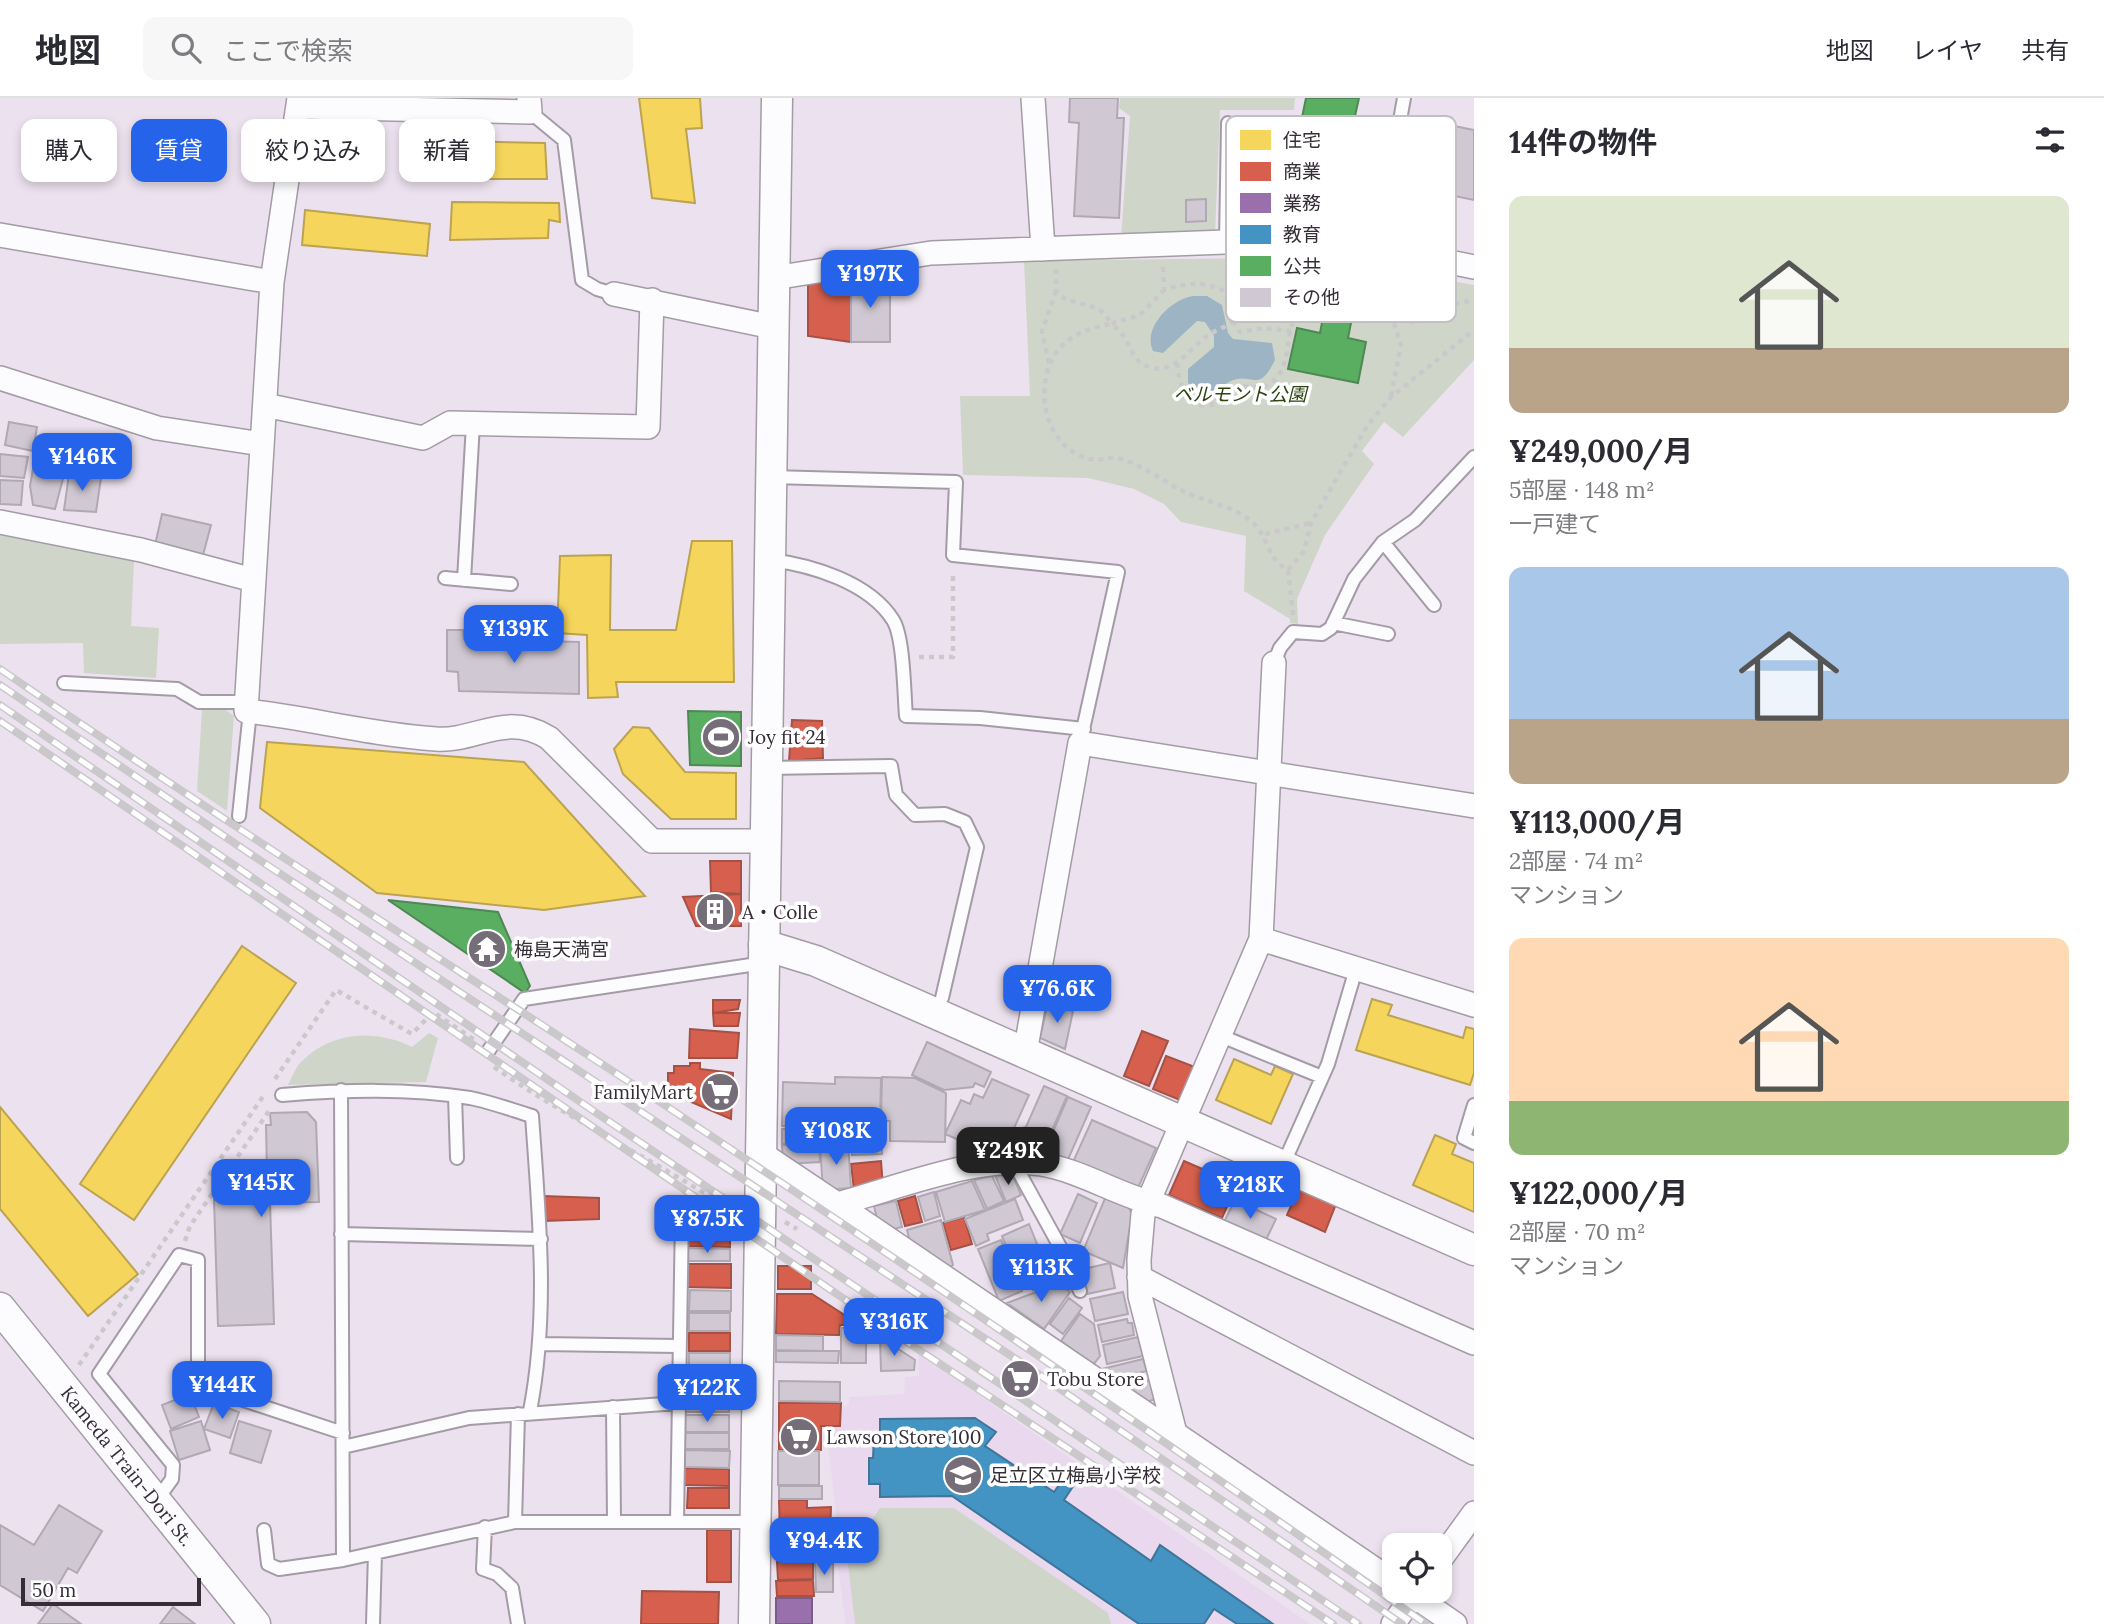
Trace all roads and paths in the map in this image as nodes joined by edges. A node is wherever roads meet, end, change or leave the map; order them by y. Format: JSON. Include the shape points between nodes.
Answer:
{"nodes":[{"id":1,"x":777,"y":98,"type":"edge"},
{"id":2,"x":1033,"y":98,"type":"edge"},
{"id":3,"x":1405,"y":98,"type":"edge"},
{"id":4,"x":299,"y":103,"type":"edge"},
{"id":5,"x":530,"y":105,"type":"edge"},
{"id":6,"x":1401,"y":116,"type":"edge"},
{"id":7,"x":0,"y":236,"type":"edge"},
{"id":8,"x":1226,"y":242,"type":"edge"},
{"id":9,"x":1049,"y":253,"type":"junction"},
{"id":10,"x":1163,"y":264,"type":"dead end"},
{"id":11,"x":1456,"y":264,"type":"edge"},
{"id":12,"x":1474,"y":267,"type":"edge"},
{"id":13,"x":774,"y":278,"type":"junction"},
{"id":14,"x":272,"y":282,"type":"junction"},
{"id":15,"x":1164,"y":290,"type":"junction"},
{"id":16,"x":1056,"y":291,"type":"junction"},
{"id":17,"x":1226,"y":293,"type":"edge"},
{"id":18,"x":614,"y":294,"type":"joint"},
{"id":19,"x":652,"y":300,"type":"junction"},
{"id":20,"x":1474,"y":302,"type":"edge"},
{"id":21,"x":1456,"y":303,"type":"edge"},
{"id":22,"x":1231,"y":322,"type":"joint"},
{"id":23,"x":1294,"y":322,"type":"edge"},
{"id":24,"x":1394,"y":322,"type":"edge"},
{"id":25,"x":1110,"y":324,"type":"junction"},
{"id":26,"x":773,"y":327,"type":"junction"},
{"id":27,"x":1474,"y":330,"type":"edge"},
{"id":28,"x":1292,"y":331,"type":"junction"},
{"id":29,"x":1177,"y":363,"type":"junction"},
{"id":30,"x":1049,"y":364,"type":"junction"},
{"id":31,"x":0,"y":378,"type":"edge"},
{"id":32,"x":1391,"y":397,"type":"junction"},
{"id":33,"x":265,"y":405,"type":"junction"},
{"id":34,"x":473,"y":424,"type":"junction"},
{"id":35,"x":262,"y":444,"type":"junction"},
{"id":36,"x":1474,"y":457,"type":"edge"},
{"id":37,"x":771,"y":477,"type":"junction"},
{"id":38,"x":0,"y":522,"type":"edge"},
{"id":39,"x":1311,"y":523,"type":"junction"},
{"id":40,"x":1265,"y":534,"type":"junction"},
{"id":41,"x":1383,"y":542,"type":"junction"},
{"id":42,"x":953,"y":555,"type":"junction"},
{"id":43,"x":770,"y":560,"type":"junction"},
{"id":44,"x":1288,"y":569,"type":"junction"},
{"id":45,"x":445,"y":578,"type":"dead end"},
{"id":46,"x":464,"y":579,"type":"junction"},
{"id":47,"x":253,"y":580,"type":"junction"},
{"id":48,"x":511,"y":583,"type":"dead end"},
{"id":49,"x":1434,"y":605,"type":"dead end"},
{"id":50,"x":1333,"y":623,"type":"junction"},
{"id":51,"x":1300,"y":632,"type":"junction"},
{"id":52,"x":1388,"y":634,"type":"dead end"},
{"id":53,"x":901,"y":657,"type":"junction"},
{"id":54,"x":1274,"y":663,"type":"joint"},
{"id":55,"x":64,"y":683,"type":"dead end"},
{"id":56,"x":248,"y":707,"type":"junction"},
{"id":57,"x":1082,"y":736,"type":"junction"},
{"id":58,"x":767,"y":768,"type":"junction"},
{"id":59,"x":1269,"y":775,"type":"junction"},
{"id":60,"x":1474,"y":806,"type":"edge"},
{"id":61,"x":239,"y":816,"type":"dead end"},
{"id":62,"x":766,"y":841,"type":"junction"},
{"id":63,"x":1261,"y":939,"type":"junction"},
{"id":64,"x":764,"y":954,"type":"junction"},
{"id":65,"x":1356,"y":969,"type":"junction"},
{"id":66,"x":943,"y":998,"type":"dead end"},
{"id":67,"x":1474,"y":1004,"type":"edge"},
{"id":68,"x":1221,"y":1035,"type":"junction"},
{"id":69,"x":489,"y":1050,"type":"junction"},
{"id":70,"x":1025,"y":1053,"type":"junction"},
{"id":71,"x":1322,"y":1077,"type":"junction"},
{"id":72,"x":273,"y":1082,"type":"dead end"},
{"id":73,"x":341,"y":1090,"type":"junction"},
{"id":74,"x":265,"y":1093,"type":"dead end"},
{"id":75,"x":282,"y":1095,"type":"joint"},
{"id":76,"x":455,"y":1096,"type":"junction"},
{"id":77,"x":1474,"y":1105,"type":"edge"},
{"id":78,"x":1183,"y":1123,"type":"junction"},
{"id":79,"x":1474,"y":1143,"type":"edge"},
{"id":80,"x":761,"y":1153,"type":"junction"},
{"id":81,"x":457,"y":1158,"type":"dead end"},
{"id":82,"x":1014,"y":1163,"type":"junction"},
{"id":83,"x":1283,"y":1165,"type":"junction"},
{"id":84,"x":1147,"y":1203,"type":"junction"},
{"id":85,"x":837,"y":1205,"type":"junction"},
{"id":86,"x":682,"y":1214,"type":"dead end"},
{"id":87,"x":742,"y":1216,"type":"dead end"},
{"id":88,"x":341,"y":1234,"type":"junction"},
{"id":89,"x":541,"y":1239,"type":"junction"},
{"id":90,"x":1474,"y":1250,"type":"edge"},
{"id":91,"x":179,"y":1255,"type":"junction"},
{"id":92,"x":1139,"y":1276,"type":"junction"},
{"id":93,"x":1080,"y":1291,"type":"dead end"},
{"id":94,"x":0,"y":1308,"type":"edge"},
{"id":95,"x":1474,"y":1343,"type":"edge"},
{"id":96,"x":541,"y":1344,"type":"junction"},
{"id":97,"x":678,"y":1346,"type":"junction"},
{"id":98,"x":76,"y":1368,"type":"dead end"},
{"id":99,"x":678,"y":1381,"type":"junction"},
{"id":100,"x":757,"y":1381,"type":"junction"},
{"id":101,"x":678,"y":1404,"type":"junction"},
{"id":102,"x":613,"y":1407,"type":"junction"},
{"id":103,"x":524,"y":1413,"type":"junction"},
{"id":104,"x":344,"y":1433,"type":"junction"},
{"id":105,"x":1176,"y":1437,"type":"junction"},
{"id":106,"x":343,"y":1447,"type":"junction"},
{"id":107,"x":1474,"y":1453,"type":"edge"},
{"id":108,"x":156,"y":1501,"type":"junction"},
{"id":109,"x":1472,"y":1519,"type":"edge"},
{"id":110,"x":515,"y":1521,"type":"junction"},
{"id":111,"x":614,"y":1521,"type":"junction"},
{"id":112,"x":677,"y":1521,"type":"junction"},
{"id":113,"x":755,"y":1521,"type":"junction"},
{"id":114,"x":485,"y":1527,"type":"junction"},
{"id":115,"x":264,"y":1530,"type":"dead end"},
{"id":116,"x":1452,"y":1545,"type":"edge"},
{"id":117,"x":375,"y":1553,"type":"junction"},
{"id":118,"x":344,"y":1560,"type":"junction"},
{"id":119,"x":1382,"y":1573,"type":"edge"},
{"id":120,"x":1402,"y":1603,"type":"edge"},
{"id":121,"x":1426,"y":1603,"type":"edge"},
{"id":122,"x":255,"y":1624,"type":"edge"},
{"id":123,"x":373,"y":1624,"type":"edge"},
{"id":124,"x":518,"y":1624,"type":"edge"},
{"id":125,"x":754,"y":1624,"type":"edge"},
{"id":126,"x":1393,"y":1624,"type":"edge"},
{"id":127,"x":1455,"y":1624,"type":"edge"}],
"edges":[{"from":1,"to":13,"type":"street"},
{"from":2,"to":9,"type":"street"},
{"from":3,"to":6,"type":"lane"},
{"from":4,"to":5,"type":"street"},
{"from":4,"to":14,"type":"street"},
{"from":5,"to":18,"type":"lane","via":[[564,140],[582,281]]},
{"from":7,"to":14,"type":"street"},
{"from":8,"to":9,"type":"street"},
{"from":9,"to":13,"type":"street","via":[[931,253]]},
{"from":9,"to":16,"type":"path"},
{"from":10,"to":15,"type":"path"},
{"from":11,"to":12,"type":"street"},
{"from":13,"to":26,"type":"street"},
{"from":14,"to":33,"type":"street"},
{"from":15,"to":17,"type":"path","via":[[1191,282]]},
{"from":15,"to":25,"type":"path","via":[[1140,315]]},
{"from":16,"to":25,"type":"path","via":[[1068,301],[1105,312]]},
{"from":16,"to":30,"type":"path","via":[[1042,331]]},
{"from":18,"to":19,"type":"street"},
{"from":19,"to":26,"type":"street"},
{"from":19,"to":34,"type":"street","via":[[648,427]]},
{"from":20,"to":21,"type":"path"},
{"from":22,"to":28,"type":"path","via":[[1245,333],[1264,328]]},
{"from":22,"to":29,"type":"path"},
{"from":23,"to":28,"type":"path"},
{"from":24,"to":32,"type":"path","via":[[1401,357]]},
{"from":25,"to":29,"type":"path","via":[[1124,333],[1142,364],[1156,369]]},
{"from":25,"to":30,"type":"path","via":[[1071,337]]},
{"from":26,"to":37,"type":"street"},
{"from":27,"to":32,"type":"path"},
{"from":28,"to":29,"type":"path","via":[[1279,376],[1263,388],[1234,389],[1219,403],[1200,404],[1185,396]]},
{"from":30,"to":40,"type":"path","via":[[1044,407],[1047,421],[1066,446],[1088,459],[1121,459],[1231,509]]},
{"from":31,"to":35,"type":"street","via":[[158,428]]},
{"from":32,"to":39,"type":"path","via":[[1351,451]]},
{"from":33,"to":34,"type":"street","via":[[423,438],[450,423]]},
{"from":33,"to":35,"type":"street"},
{"from":34,"to":46,"type":"lane"},
{"from":35,"to":47,"type":"street"},
{"from":36,"to":41,"type":"lane","via":[[1415,520]]},
{"from":37,"to":42,"type":"lane","via":[[956,482]]},
{"from":37,"to":43,"type":"street"},
{"from":38,"to":47,"type":"street","via":[[141,550]]},
{"from":39,"to":40,"type":"path"},
{"from":39,"to":44,"type":"path","via":[[1304,551]]},
{"from":40,"to":44,"type":"path","via":[[1267,550],[1276,563]]},
{"from":41,"to":49,"type":"lane"},
{"from":41,"to":50,"type":"lane","via":[[1354,579]]},
{"from":42,"to":53,"type":"path","via":[[953,657]]},
{"from":42,"to":57,"type":"lane","via":[[1118,572]]},
{"from":43,"to":53,"type":"lane","via":[[814,569],[856,587],[894,621]]},
{"from":43,"to":58,"type":"street"},
{"from":44,"to":51,"type":"path","via":[[1293,614]]},
{"from":45,"to":46,"type":"lane"},
{"from":46,"to":48,"type":"lane"},
{"from":47,"to":56,"type":"street"},
{"from":50,"to":51,"type":"lane","via":[[1322,634]]},
{"from":50,"to":52,"type":"lane"},
{"from":51,"to":54,"type":"lane","via":[[1293,632]]},
{"from":53,"to":57,"type":"lane","via":[[906,716],[980,718]]},
{"from":54,"to":59,"type":"street"},
{"from":55,"to":56,"type":"lane","via":[[177,689],[199,702]]},
{"from":56,"to":61,"type":"lane"},
{"from":56,"to":62,"type":"street","via":[[439,740],[488,729],[531,727],[549,738],[652,841]]},
{"from":57,"to":59,"type":"street"},
{"from":57,"to":70,"type":"street"},
{"from":58,"to":62,"type":"street"},
{"from":58,"to":66,"type":"lane","via":[[891,766],[897,795],[915,815],[945,814],[965,822],[977,846]]},
{"from":59,"to":60,"type":"street"},
{"from":59,"to":63,"type":"street"},
{"from":62,"to":64,"type":"street"},
{"from":63,"to":65,"type":"street"},
{"from":63,"to":68,"type":"street"},
{"from":64,"to":69,"type":"lane","via":[[524,999]]},
{"from":64,"to":70,"type":"street","via":[[816,961]]},
{"from":64,"to":80,"type":"street"},
{"from":65,"to":67,"type":"street"},
{"from":65,"to":71,"type":"lane"},
{"from":68,"to":71,"type":"lane"},
{"from":68,"to":78,"type":"street"},
{"from":69,"to":72,"type":"path","via":[[433,1012],[412,1034],[336,990]]},
{"from":69,"to":87,"type":"path","via":[[483,1059],[537,1097]]},
{"from":70,"to":78,"type":"street"},
{"from":71,"to":83,"type":"lane"},
{"from":73,"to":75,"type":"lane"},
{"from":73,"to":76,"type":"lane"},
{"from":73,"to":88,"type":"lane"},
{"from":74,"to":98,"type":"path"},
{"from":75,"to":91,"type":"path","via":[[190,1226]]},
{"from":76,"to":81,"type":"lane"},
{"from":76,"to":89,"type":"lane","via":[[532,1116]]},
{"from":77,"to":79,"type":"lane","via":[[1464,1138]]},
{"from":78,"to":83,"type":"street"},
{"from":78,"to":84,"type":"street"},
{"from":80,"to":85,"type":"street"},
{"from":80,"to":100,"type":"street"},
{"from":82,"to":84,"type":"street","via":[[1057,1168]]},
{"from":82,"to":85,"type":"street","via":[[979,1166]]},
{"from":82,"to":93,"type":"lane"},
{"from":83,"to":90,"type":"street"},
{"from":84,"to":92,"type":"street"},
{"from":84,"to":95,"type":"street"},
{"from":85,"to":105,"type":"street"},
{"from":86,"to":97,"type":"lane"},
{"from":88,"to":89,"type":"lane"},
{"from":88,"to":104,"type":"lane"},
{"from":89,"to":96,"type":"lane"},
{"from":91,"to":104,"type":"lane","via":[[198,1260],[198,1385]]},
{"from":91,"to":108,"type":"lane","via":[[99,1374],[173,1465],[172,1479]]},
{"from":92,"to":105,"type":"street","via":[[1140,1296]]},
{"from":92,"to":107,"type":"street"},
{"from":94,"to":108,"type":"street","name":"Kameda Train-Dori St."},
{"from":96,"to":97,"type":"lane"},
{"from":96,"to":103,"type":"lane"},
{"from":97,"to":99,"type":"lane"},
{"from":99,"to":100,"type":"lane"},
{"from":99,"to":101,"type":"lane"},
{"from":100,"to":113,"type":"street"},
{"from":101,"to":102,"type":"lane"},
{"from":101,"to":112,"type":"lane"},
{"from":102,"to":103,"type":"lane"},
{"from":102,"to":111,"type":"lane"},
{"from":103,"to":106,"type":"lane","via":[[469,1418]]},
{"from":103,"to":110,"type":"lane"},
{"from":104,"to":106,"type":"lane"},
{"from":105,"to":119,"type":"street"},
{"from":106,"to":118,"type":"lane"},
{"from":108,"to":122,"type":"street","name":"Kameda Train-Dori St."},
{"from":109,"to":116,"type":"street"},
{"from":110,"to":111,"type":"lane"},
{"from":110,"to":114,"type":"lane"},
{"from":111,"to":112,"type":"lane"},
{"from":112,"to":113,"type":"lane"},
{"from":113,"to":125,"type":"street"},
{"from":114,"to":117,"type":"lane"},
{"from":114,"to":124,"type":"lane","via":[[483,1569],[512,1588]]},
{"from":115,"to":118,"type":"lane","via":[[268,1564],[279,1569]]},
{"from":117,"to":118,"type":"lane"},
{"from":117,"to":123,"type":"lane"},
{"from":120,"to":126,"type":"street"},
{"from":121,"to":127,"type":"street"}]}
